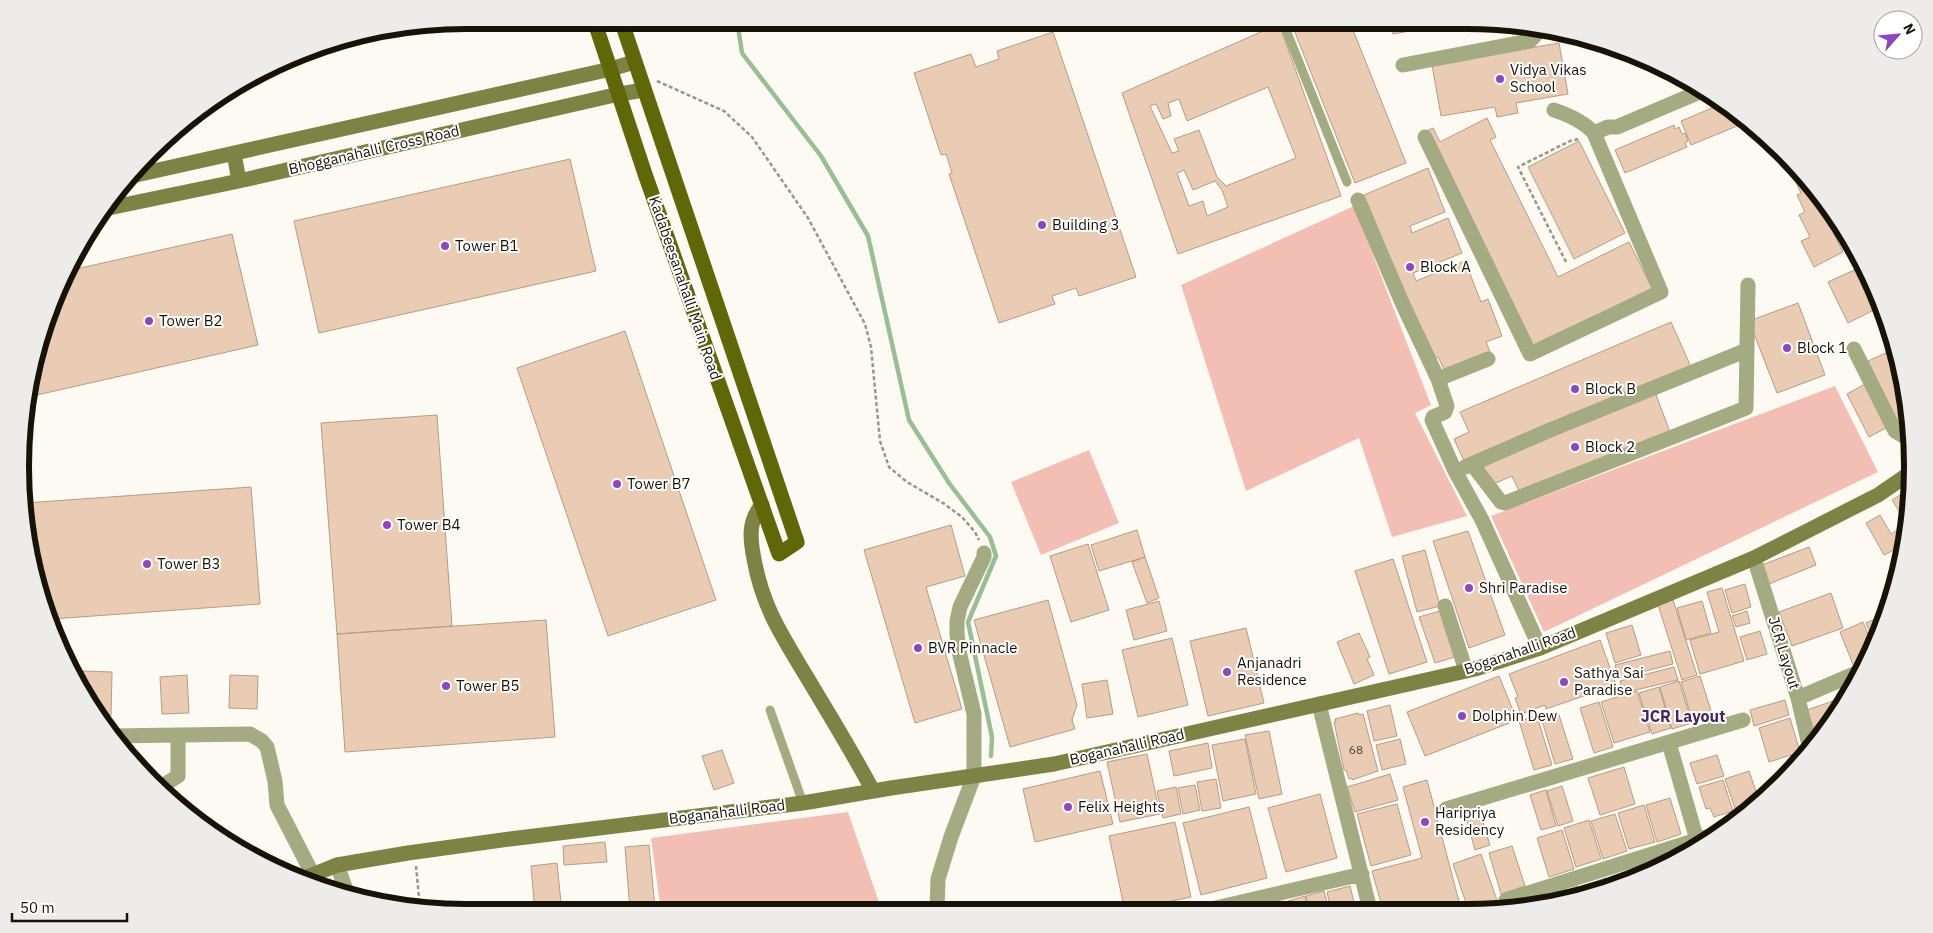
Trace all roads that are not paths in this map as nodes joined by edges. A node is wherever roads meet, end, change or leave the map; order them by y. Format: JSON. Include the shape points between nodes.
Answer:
{"nodes":[{"id":1,"x":597,"y":29,"type":"edge"},
{"id":2,"x":624,"y":29,"type":"edge"},
{"id":3,"x":1286,"y":29,"type":"edge"},
{"id":4,"x":1536,"y":34,"type":"edge"},
{"id":5,"x":1403,"y":65,"type":"dead end"},
{"id":6,"x":636,"y":67,"type":"junction"},
{"id":7,"x":611,"y":69,"type":"junction"},
{"id":8,"x":644,"y":90,"type":"junction"},
{"id":9,"x":619,"y":94,"type":"junction"},
{"id":10,"x":1695,"y":94,"type":"edge"},
{"id":11,"x":1554,"y":110,"type":"dead end"},
{"id":12,"x":1425,"y":136,"type":"dead end"},
{"id":13,"x":1596,"y":137,"type":"junction"},
{"id":14,"x":234,"y":153,"type":"junction"},
{"id":15,"x":141,"y":174,"type":"edge"},
{"id":16,"x":239,"y":181,"type":"junction"},
{"id":17,"x":1347,"y":182,"type":"dead end"},
{"id":18,"x":1358,"y":200,"type":"dead end"},
{"id":19,"x":114,"y":207,"type":"edge"},
{"id":20,"x":1748,"y":285,"type":"dead end"},
{"id":21,"x":1854,"y":349,"type":"dead end"},
{"id":22,"x":1747,"y":350,"type":"junction"},
{"id":23,"x":1488,"y":359,"type":"dead end"},
{"id":24,"x":1438,"y":379,"type":"junction"},
{"id":25,"x":1903,"y":436,"type":"edge"},
{"id":26,"x":1472,"y":464,"type":"junction"},
{"id":27,"x":1455,"y":471,"type":"junction"},
{"id":28,"x":1904,"y":477,"type":"edge"},
{"id":29,"x":762,"y":505,"type":"junction"},
{"id":30,"x":984,"y":553,"type":"road end"},
{"id":31,"x":1754,"y":558,"type":"junction"},
{"id":32,"x":1445,"y":606,"type":"dead end"},
{"id":33,"x":1540,"y":648,"type":"junction"},
{"id":34,"x":1466,"y":671,"type":"junction"},
{"id":35,"x":1851,"y":675,"type":"edge"},
{"id":36,"x":1798,"y":698,"type":"junction"},
{"id":37,"x":1319,"y":704,"type":"junction"},
{"id":38,"x":770,"y":710,"type":"dead end"},
{"id":39,"x":1743,"y":720,"type":"dead end"},
{"id":40,"x":178,"y":735,"type":"junction"},
{"id":41,"x":122,"y":736,"type":"edge"},
{"id":42,"x":1808,"y":740,"type":"edge"},
{"id":43,"x":1669,"y":743,"type":"junction"},
{"id":44,"x":974,"y":776,"type":"junction"},
{"id":45,"x":165,"y":784,"type":"edge"},
{"id":46,"x":872,"y":791,"type":"junction"},
{"id":47,"x":803,"y":803,"type":"junction"},
{"id":48,"x":1446,"y":809,"type":"dead end"},
{"id":49,"x":1697,"y":839,"type":"edge"},
{"id":50,"x":1692,"y":842,"type":"edge"},
{"id":51,"x":337,"y":865,"type":"junction"},
{"id":52,"x":304,"y":873,"type":"edge"},
{"id":53,"x":1362,"y":874,"type":"junction"},
{"id":54,"x":312,"y":876,"type":"edge"},
{"id":55,"x":345,"y":887,"type":"edge"},
{"id":56,"x":1506,"y":900,"type":"dead end"},
{"id":57,"x":937,"y":904,"type":"edge"},
{"id":58,"x":1232,"y":904,"type":"edge"},
{"id":59,"x":1369,"y":904,"type":"edge"}],
"edges":[{"from":1,"to":7,"type":"main road","name":"Kadabeesanahalli Main Road"},
{"from":2,"to":6,"type":"main road","name":"Kadabeesanahalli Main Road"},
{"from":3,"to":17,"type":"lane"},
{"from":4,"to":5,"type":"street","via":[[1530,41]]},
{"from":6,"to":7,"type":"street","name":"Bhogganahalli Cross Road"},
{"from":6,"to":8,"type":"main road","name":"Kadabeesanahalli Main Road"},
{"from":7,"to":9,"type":"main road","name":"Kadabeesanahalli Main Road"},
{"from":7,"to":14,"type":"street","name":"Bhogganahalli Cross Road"},
{"from":8,"to":9,"type":"street","name":"Bhogganahalli Cross Road"},
{"from":8,"to":29,"type":"main road","name":"Kadabeesanahalli Main Road","via":[[797,542],[779,554]]},
{"from":9,"to":16,"type":"street","name":"Bhogganahalli Cross Road"},
{"from":9,"to":29,"type":"main road","name":"Kadabeesanahalli Main Road"},
{"from":10,"to":13,"type":"street","via":[[1617,127],[1608,126]]},
{"from":11,"to":13,"type":"street","via":[[1588,126]]},
{"from":12,"to":13,"type":"street","via":[[1530,354],[1661,292]]},
{"from":14,"to":15,"type":"street","name":"Bhogganahalli Cross Road"},
{"from":14,"to":16,"type":"street"},
{"from":16,"to":19,"type":"street","name":"Bhogganahalli Cross Road"},
{"from":18,"to":24,"type":"street"},
{"from":20,"to":22,"type":"street"},
{"from":21,"to":25,"type":"street","via":[[1894,431]]},
{"from":22,"to":26,"type":"street"},
{"from":22,"to":26,"type":"street","via":[[1746,408],[1506,503],[1501,502]]},
{"from":23,"to":24,"type":"street"},
{"from":24,"to":27,"type":"street","via":[[1447,409],[1432,420]]},
{"from":26,"to":27,"type":"street"},
{"from":27,"to":33,"type":"street","via":[[1482,520]]},
{"from":28,"to":31,"type":"street","name":"Boganahalli Road","via":[[1878,495]]},
{"from":29,"to":46,"type":"street","via":[[751,523],[757,576],[766,603],[787,646]]},
{"from":30,"to":44,"type":"street","via":[[960,607],[957,628],[974,714]]},
{"from":31,"to":33,"type":"street","name":"Boganahalli Road"},
{"from":31,"to":36,"type":"street","name":"JCR Layout"},
{"from":32,"to":34,"type":"street"},
{"from":33,"to":34,"type":"street","name":"Boganahalli Road"},
{"from":34,"to":37,"type":"street","name":"Boganahalli Road"},
{"from":35,"to":36,"type":"street"},
{"from":36,"to":42,"type":"street","name":"JCR Layout"},
{"from":37,"to":44,"type":"street","name":"Boganahalli Road","via":[[1054,764]]},
{"from":37,"to":53,"type":"street"},
{"from":38,"to":47,"type":"lane"},
{"from":39,"to":43,"type":"street"},
{"from":40,"to":41,"type":"street"},
{"from":40,"to":45,"type":"street","via":[[178,776]]},
{"from":40,"to":52,"type":"street","via":[[250,734],[262,741],[267,747],[275,781],[277,805]]},
{"from":43,"to":48,"type":"street"},
{"from":43,"to":49,"type":"street"},
{"from":44,"to":46,"type":"street","name":"Boganahalli Road"},
{"from":44,"to":57,"type":"street","via":[[938,879]]},
{"from":46,"to":47,"type":"street","name":"Boganahalli Road"},
{"from":47,"to":51,"type":"street","name":"Boganahalli Road","via":[[510,839]]},
{"from":50,"to":56,"type":"street"},
{"from":51,"to":54,"type":"street","name":"Boganahalli Road"},
{"from":51,"to":55,"type":"street"},
{"from":53,"to":58,"type":"street"},
{"from":53,"to":59,"type":"street"}]}
